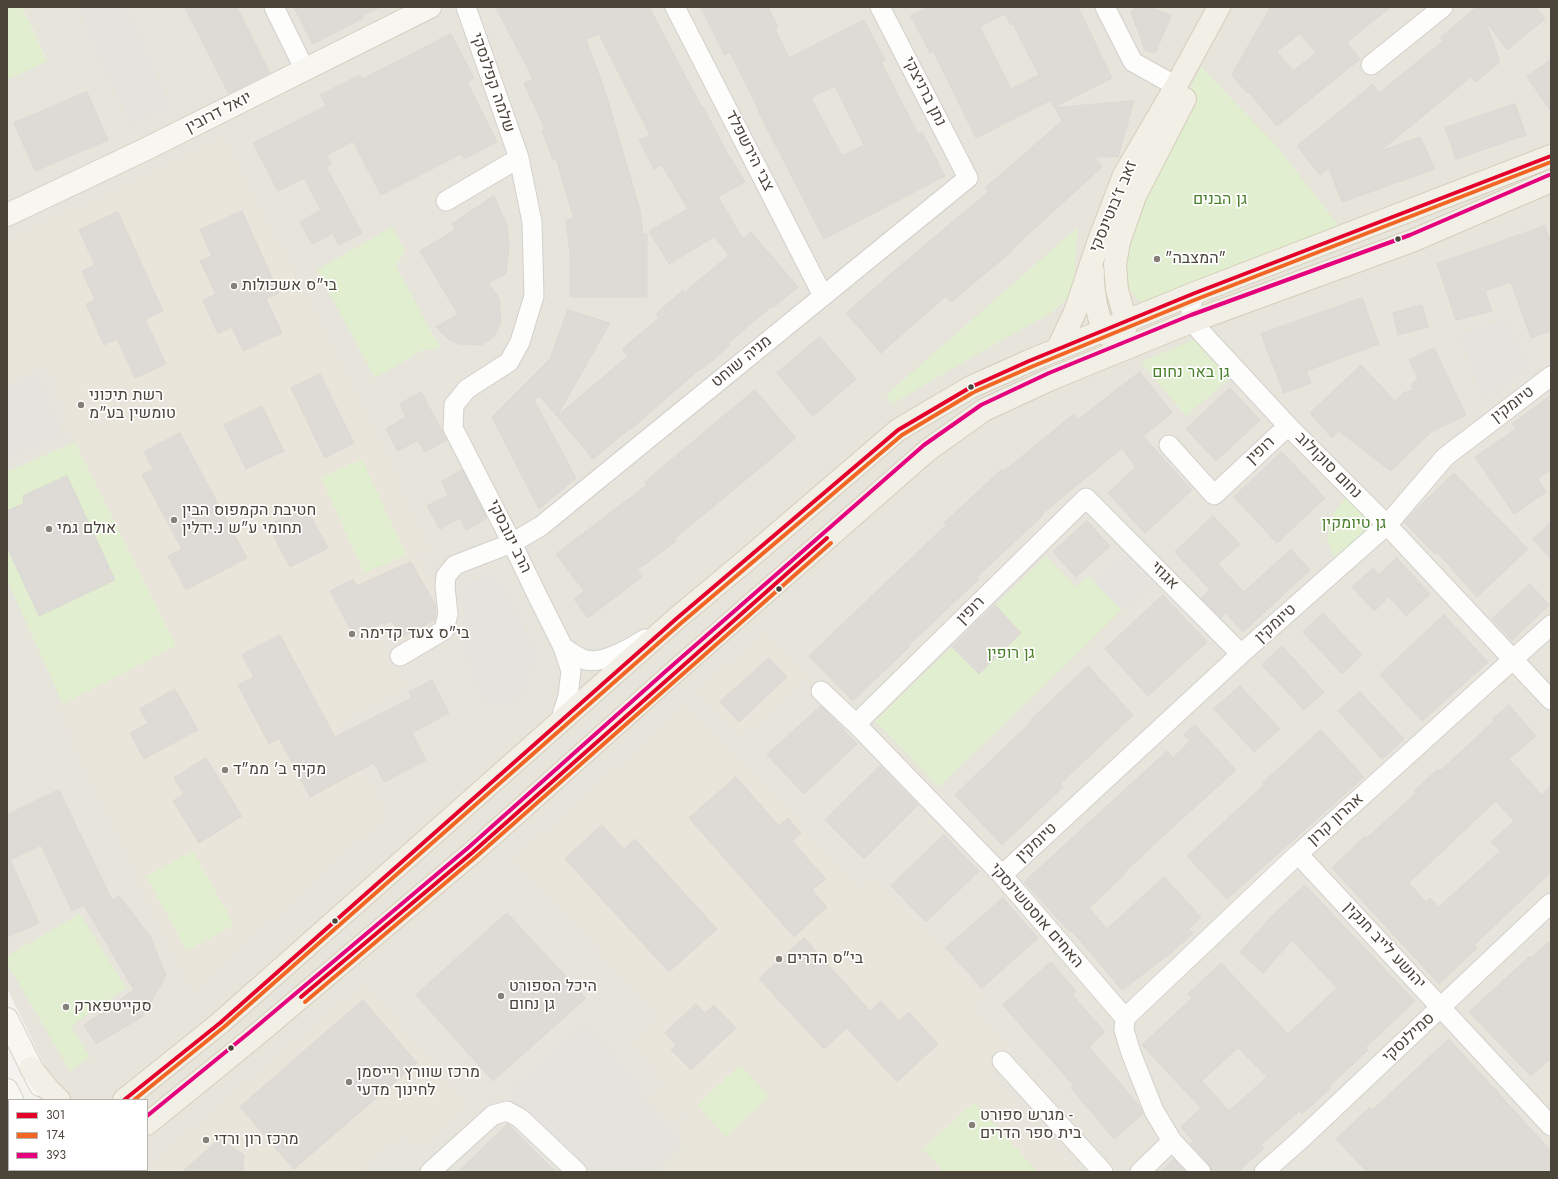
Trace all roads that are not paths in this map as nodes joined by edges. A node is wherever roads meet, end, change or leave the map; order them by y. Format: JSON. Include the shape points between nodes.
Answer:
{"nodes":[{"id":1,"x":274,"y":7,"type":"edge"},
{"id":2,"x":430,"y":7,"type":"edge"},
{"id":3,"x":466,"y":7,"type":"edge"},
{"id":4,"x":675,"y":7,"type":"edge"},
{"id":5,"x":880,"y":7,"type":"edge"},
{"id":6,"x":1105,"y":7,"type":"edge"},
{"id":7,"x":1220,"y":7,"type":"edge"},
{"id":8,"x":1235,"y":7,"type":"edge"},
{"id":9,"x":1443,"y":7,"type":"edge"},
{"id":10,"x":1371,"y":65,"type":"dead end"},
{"id":11,"x":305,"y":70,"type":"junction"},
{"id":12,"x":1176,"y":86,"type":"junction"},
{"id":13,"x":519,"y":158,"type":"junction"},
{"id":14,"x":1551,"y":158,"type":"edge"},
{"id":15,"x":968,"y":178,"type":"joint"},
{"id":16,"x":1551,"y":181,"type":"edge"},
{"id":17,"x":446,"y":201,"type":"dead end"},
{"id":18,"x":7,"y":215,"type":"edge"},
{"id":19,"x":1098,"y":243,"type":"junction"},
{"id":20,"x":1195,"y":293,"type":"junction"},
{"id":21,"x":823,"y":296,"type":"junction"},
{"id":22,"x":1126,"y":321,"type":"junction"},
{"id":23,"x":1193,"y":321,"type":"junction"},
{"id":24,"x":1104,"y":330,"type":"junction"},
{"id":25,"x":1123,"y":349,"type":"junction"},
{"id":26,"x":1057,"y":350,"type":"junction"},
{"id":27,"x":1551,"y":376,"type":"edge"},
{"id":28,"x":1288,"y":426,"type":"junction"},
{"id":29,"x":453,"y":428,"type":"joint"},
{"id":30,"x":1169,"y":445,"type":"dead end"},
{"id":31,"x":1086,"y":498,"type":"joint"},
{"id":32,"x":1387,"y":525,"type":"junction"},
{"id":33,"x":512,"y":543,"type":"junction"},
{"id":34,"x":676,"y":619,"type":"junction"},
{"id":35,"x":1551,"y":625,"type":"edge"},
{"id":36,"x":563,"y":647,"type":"junction"},
{"id":37,"x":1241,"y":654,"type":"junction"},
{"id":38,"x":400,"y":656,"type":"dead end"},
{"id":39,"x":1512,"y":660,"type":"junction"},
{"id":40,"x":821,"y":691,"type":"dead end"},
{"id":41,"x":1551,"y":700,"type":"edge"},
{"id":42,"x":560,"y":722,"type":"junction"},
{"id":43,"x":856,"y":724,"type":"junction"},
{"id":44,"x":1298,"y":854,"type":"junction"},
{"id":45,"x":1002,"y":875,"type":"junction"},
{"id":46,"x":1551,"y":902,"type":"edge"},
{"id":47,"x":1441,"y":1008,"type":"junction"},
{"id":48,"x":1125,"y":1018,"type":"junction"},
{"id":49,"x":7,"y":1019,"type":"edge"},
{"id":50,"x":1002,"y":1061,"type":"dead end"},
{"id":51,"x":31,"y":1068,"type":"junction"},
{"id":52,"x":7,"y":1090,"type":"edge"},
{"id":53,"x":12,"y":1099,"type":"edge"},
{"id":54,"x":48,"y":1099,"type":"edge"},
{"id":55,"x":58,"y":1099,"type":"edge"},
{"id":56,"x":125,"y":1099,"type":"edge"},
{"id":57,"x":7,"y":1114,"type":"edge"},
{"id":58,"x":154,"y":1119,"type":"edge"},
{"id":59,"x":8,"y":1126,"type":"edge"},
{"id":60,"x":1551,"y":1126,"type":"edge"},
{"id":61,"x":148,"y":1132,"type":"edge"},
{"id":62,"x":1172,"y":1141,"type":"junction"},
{"id":63,"x":430,"y":1172,"type":"edge"},
{"id":64,"x":577,"y":1172,"type":"edge"},
{"id":65,"x":1104,"y":1172,"type":"edge"},
{"id":66,"x":1140,"y":1172,"type":"edge"},
{"id":67,"x":1201,"y":1172,"type":"edge"},
{"id":68,"x":1264,"y":1172,"type":"edge"}],
"edges":[{"from":1,"to":11,"type":"street"},
{"from":2,"to":11,"type":"street","name":"יואל דרובין"},
{"from":3,"to":13,"type":"street","name":"שלמה קפלנסקי"},
{"from":4,"to":21,"type":"street","name":"צבי הירשפלד"},
{"from":5,"to":15,"type":"street","name":"נתן ברניצקי"},
{"from":6,"to":12,"type":"street","via":[[1133,62]]},
{"from":7,"to":12,"type":"main road","name":"זאב ז'בוטינסקי"},
{"from":8,"to":22,"type":"main road","name":"זאב ז'בוטינסקי","via":[[1135,196],[1115,264],[1117,290]]},
{"from":9,"to":10,"type":"street"},
{"from":11,"to":18,"type":"street","name":"יואל דרובין"},
{"from":12,"to":19,"type":"main road","name":"זאב ז'בוטינסקי","via":[[1124,175]]},
{"from":13,"to":17,"type":"street"},
{"from":13,"to":29,"type":"street","name":"שלמה קפלנסקי","via":[[532,222],[534,296],[520,342],[509,362],[467,389],[454,405]]},
{"from":14,"to":20,"type":"main road"},
{"from":15,"to":21,"type":"street","name":"מניה שוחט"},
{"from":16,"to":23,"type":"main road","via":[[1412,241]]},
{"from":19,"to":24,"type":"main road","via":[[1092,285]]},
{"from":19,"to":26,"type":"main road","name":"זאב ז'בוטינסקי","via":[[1075,312]]},
{"from":20,"to":22,"type":"main road"},
{"from":20,"to":23,"type":"street","via":[[1190,309]]},
{"from":21,"to":33,"type":"street","name":"מניה שוחט","via":[[541,526]]},
{"from":22,"to":24,"type":"main road"},
{"from":22,"to":25,"type":"main road","name":"זאב ז'בוטינסקי"},
{"from":23,"to":25,"type":"main road"},
{"from":23,"to":28,"type":"street","name":"נחום סוקולוב","via":[[1212,345]]},
{"from":24,"to":25,"type":"main road"},
{"from":24,"to":26,"type":"main road"},
{"from":25,"to":58,"type":"main road","via":[[984,410],[928,450],[473,852]]},
{"from":26,"to":34,"type":"main road","via":[[971,387],[898,430]]},
{"from":27,"to":32,"type":"street","name":"טיומקין","via":[[1445,457]]},
{"from":28,"to":30,"type":"street","name":"רופין","via":[[1214,495]]},
{"from":28,"to":32,"type":"street","name":"נחום סוקולוב"},
{"from":29,"to":33,"type":"street","name":"הרב ינובסקי"},
{"from":31,"to":37,"type":"street","name":"אגוזי"},
{"from":31,"to":43,"type":"street","name":"רופין"},
{"from":32,"to":37,"type":"street","name":"טיומקין"},
{"from":32,"to":39,"type":"street","name":"נחום סוקולוב"},
{"from":33,"to":36,"type":"street","name":"הרב ינובסקי"},
{"from":33,"to":38,"type":"street","name":"מניה שוחט","via":[[455,566],[446,576],[448,614],[444,630]]},
{"from":34,"to":36,"type":"street","via":[[634,646],[600,659],[586,660]]},
{"from":34,"to":42,"type":"main road"},
{"from":35,"to":39,"type":"street","name":"אהרון קרון"},
{"from":36,"to":42,"type":"street","name":"הרב ינובסקי","via":[[571,672],[568,696]]},
{"from":37,"to":45,"type":"street","name":"טיומקין"},
{"from":39,"to":41,"type":"street","name":"נחום סוקולוב"},
{"from":39,"to":44,"type":"street","name":"אהרון קרון"},
{"from":40,"to":43,"type":"street","name":"האחים אוסטשינסקי"},
{"from":42,"to":56,"type":"main road","via":[[220,1023]]},
{"from":43,"to":45,"type":"street","name":"האחים אוסטשינסקי"},
{"from":44,"to":47,"type":"street","name":"יהושע לייב חנקין"},
{"from":44,"to":48,"type":"street","name":"אהרון קרון"},
{"from":45,"to":48,"type":"street","name":"האחים אוסטשינסקי"},
{"from":46,"to":47,"type":"street","name":"סמילנסקי"},
{"from":47,"to":60,"type":"street","name":"יהושע לייב חנקין"},
{"from":47,"to":68,"type":"street","name":"סמילנסקי"},
{"from":48,"to":62,"type":"street","via":[[1124,1030],[1141,1080],[1154,1111]]},
{"from":49,"to":51,"type":"street"},
{"from":50,"to":65,"type":"street"},
{"from":51,"to":54,"type":"street"},
{"from":51,"to":55,"type":"main road"},
{"from":52,"to":53,"type":"street"},
{"from":57,"to":59,"type":"main road"},
{"from":58,"to":61,"type":"main road"},
{"from":62,"to":66,"type":"street"},
{"from":62,"to":67,"type":"street"},
{"from":63,"to":64,"type":"street","via":[[493,1115],[507,1111],[520,1118]]}]}
